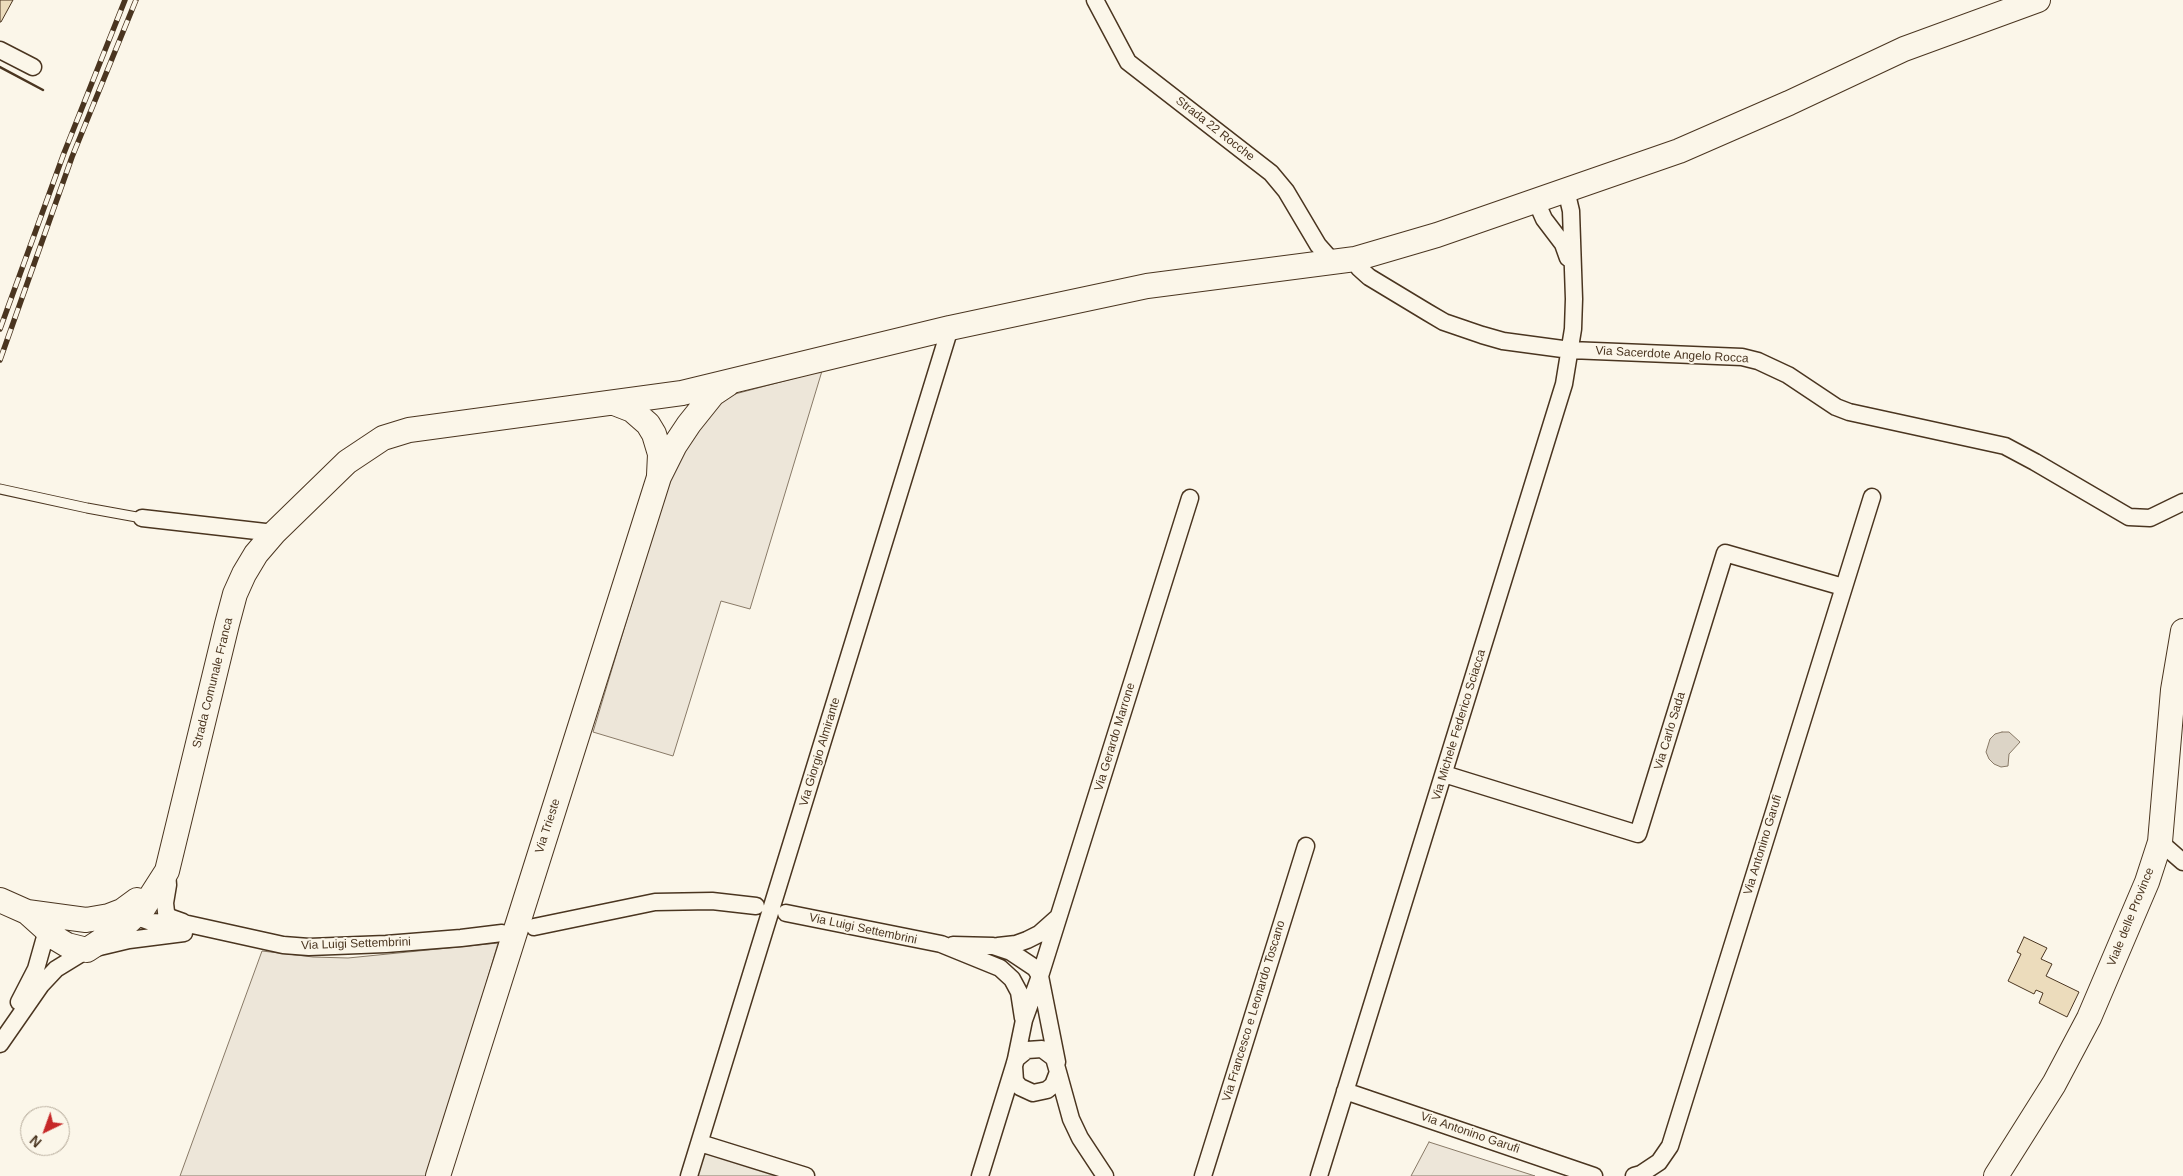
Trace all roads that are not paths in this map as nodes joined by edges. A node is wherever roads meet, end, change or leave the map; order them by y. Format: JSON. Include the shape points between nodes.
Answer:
{"nodes":[{"id":1,"x":1095,"y":0,"type":"edge"},
{"id":2,"x":2038,"y":0,"type":"edge"},
{"id":3,"x":0,"y":50,"type":"edge"},
{"id":4,"x":33,"y":67,"type":"dead end"},
{"id":5,"x":1566,"y":190,"type":"junction"},
{"id":6,"x":1536,"y":201,"type":"junction"},
{"id":7,"x":1344,"y":261,"type":"junction"},
{"id":8,"x":1572,"y":270,"type":"junction"},
{"id":9,"x":950,"y":328,"type":"junction"},
{"id":10,"x":1570,"y":350,"type":"junction"},
{"id":11,"x":736,"y":379,"type":"junction"},
{"id":12,"x":672,"y":395,"type":"junction"},
{"id":13,"x":614,"y":403,"type":"junction"},
{"id":14,"x":666,"y":442,"type":"junction"},
{"id":15,"x":0,"y":489,"type":"edge"},
{"id":16,"x":1190,"y":498,"type":"dead end"},
{"id":17,"x":1872,"y":498,"type":"dead end"},
{"id":18,"x":2183,"y":502,"type":"edge"},
{"id":19,"x":142,"y":518,"type":"joint"},
{"id":20,"x":274,"y":533,"type":"junction"},
{"id":21,"x":1843,"y":587,"type":"junction"},
{"id":22,"x":2183,"y":631,"type":"edge"},
{"id":23,"x":1444,"y":774,"type":"junction"},
{"id":24,"x":2160,"y":842,"type":"junction"},
{"id":25,"x":174,"y":843,"type":"junction"},
{"id":26,"x":1306,"y":846,"type":"dead end"},
{"id":27,"x":2183,"y":862,"type":"edge"},
{"id":28,"x":167,"y":871,"type":"junction"},
{"id":29,"x":756,"y":906,"type":"dead end"},
{"id":30,"x":11,"y":908,"type":"edge"},
{"id":31,"x":786,"y":913,"type":"dead end"},
{"id":32,"x":129,"y":914,"type":"junction"},
{"id":33,"x":1059,"y":916,"type":"junction"},
{"id":34,"x":57,"y":924,"type":"junction"},
{"id":35,"x":188,"y":924,"type":"junction"},
{"id":36,"x":534,"y":927,"type":"dead end"},
{"id":37,"x":211,"y":930,"type":"junction"},
{"id":38,"x":502,"y":933,"type":"dead end"},
{"id":39,"x":940,"y":944,"type":"junction"},
{"id":40,"x":994,"y":946,"type":"junction"},
{"id":41,"x":87,"y":950,"type":"junction"},
{"id":42,"x":1040,"y":976,"type":"junction"},
{"id":43,"x":1024,"y":1020,"type":"junction"},
{"id":44,"x":3,"y":1038,"type":"edge"},
{"id":45,"x":1015,"y":1063,"type":"junction"},
{"id":46,"x":1058,"y":1068,"type":"junction"},
{"id":47,"x":1345,"y":1091,"type":"junction"},
{"id":48,"x":700,"y":1143,"type":"junction"},
{"id":49,"x":438,"y":1176,"type":"edge"},
{"id":50,"x":689,"y":1176,"type":"edge"},
{"id":51,"x":806,"y":1176,"type":"edge"},
{"id":52,"x":980,"y":1176,"type":"edge"},
{"id":53,"x":1105,"y":1176,"type":"edge"},
{"id":54,"x":1203,"y":1176,"type":"edge"},
{"id":55,"x":1319,"y":1176,"type":"edge"},
{"id":56,"x":1594,"y":1176,"type":"edge"},
{"id":57,"x":1634,"y":1176,"type":"edge"},
{"id":58,"x":1996,"y":1176,"type":"edge"}],
"edges":[{"from":1,"to":7,"type":"street","name":"Strada 22 Rocche","via":[[1128,62],[1271,173],[1286,191],[1318,245]]},
{"from":2,"to":5,"type":"street","name":"Strada Comunale Franca","via":[[1904,49],[1679,151]]},
{"from":3,"to":4,"type":"street"},
{"from":5,"to":6,"type":"street","name":"Strada Comunale Franca"},
{"from":5,"to":8,"type":"street","via":[[1571,211]]},
{"from":6,"to":7,"type":"street","name":"Strada Comunale Franca","via":[[1437,235]]},
{"from":6,"to":8,"type":"street","via":[[1544,219],[1563,244]]},
{"from":7,"to":9,"type":"street","name":"Strada Comunale Franca","via":[[1147,286]]},
{"from":7,"to":10,"type":"street","name":"Via Sacerdote Angelo Rocca","via":[[1444,322],[1503,340]]},
{"from":8,"to":10,"type":"street","name":"Via Michele Federico Sciacca","via":[[1574,299]]},
{"from":9,"to":11,"type":"street","name":"Strada Comunale Franca"},
{"from":9,"to":48,"type":"street","name":"Via Giorgio Almirante"},
{"from":10,"to":18,"type":"street","name":"Via Sacerdote Angelo Rocca","via":[[1742,357],[1788,375],[1849,412],[2005,446],[2129,517],[2150,518]]},
{"from":10,"to":23,"type":"street","name":"Via Michele Federico Sciacca","via":[[1564,384]]},
{"from":11,"to":12,"type":"street","name":"Strada Comunale Franca"},
{"from":11,"to":14,"type":"street","via":[[714,394]]},
{"from":12,"to":13,"type":"street","name":"Strada Comunale Franca"},
{"from":12,"to":14,"type":"street","via":[[686,407],[685,416]]},
{"from":13,"to":14,"type":"street","via":[[624,405],[640,416]]},
{"from":13,"to":20,"type":"street","name":"Strada Comunale Franca","via":[[409,430],[383,438],[347,462]]},
{"from":14,"to":49,"type":"street","name":"Via Trieste","via":[[659,477]]},
{"from":15,"to":19,"type":"lane"},
{"from":16,"to":33,"type":"street","name":"Via Gerardo Marrone"},
{"from":17,"to":21,"type":"street","name":"Via Antonino Garufi"},
{"from":19,"to":20,"type":"street"},
{"from":20,"to":25,"type":"street","name":"Strada Comunale Franca","via":[[256,554],[235,594]]},
{"from":21,"to":23,"type":"street","name":"Via Carlo Sada","via":[[1724,553],[1638,834]]},
{"from":21,"to":57,"type":"street","name":"Via Antonino Garufi","via":[[1670,1146],[1659,1162]]},
{"from":22,"to":24,"type":"street","name":"Viale delle Province","via":[[2173,690]]},
{"from":23,"to":47,"type":"street","name":"Via Michele Federico Sciacca"},
{"from":24,"to":27,"type":"street"},
{"from":24,"to":58,"type":"street","name":"Viale delle Province","via":[[2147,882],[2089,1018],[2054,1084]]},
{"from":25,"to":28,"type":"street"},
{"from":25,"to":32,"type":"street","via":[[157,875]]},
{"from":26,"to":54,"type":"street","name":"Via Francesco e Leonardo Toscano"},
{"from":28,"to":32,"type":"street","via":[[144,907]]},
{"from":28,"to":35,"type":"street","via":[[166,912]]},
{"from":29,"to":36,"type":"street","via":[[712,901],[655,902]]},
{"from":30,"to":34,"type":"street"},
{"from":31,"to":39,"type":"street","name":"Via Luigi Settembrini"},
{"from":32,"to":34,"type":"street"},
{"from":32,"to":35,"type":"street","via":[[151,922]]},
{"from":32,"to":41,"type":"street"},
{"from":33,"to":40,"type":"street","via":[[1050,926],[1027,940]]},
{"from":33,"to":42,"type":"street","name":"Via Gerardo Marrone"},
{"from":34,"to":41,"type":"street","via":[[67,945]]},
{"from":34,"to":44,"type":"street"},
{"from":35,"to":37,"type":"street"},
{"from":37,"to":38,"type":"street","name":"Via Luigi Settembrini","via":[[283,945],[310,947],[386,944]]},
{"from":37,"to":41,"type":"street","via":[[162,935]]},
{"from":39,"to":40,"type":"street"},
{"from":39,"to":43,"type":"street","via":[[1000,968],[1012,979],[1019,992]]},
{"from":40,"to":42,"type":"street","via":[[1024,959]]},
{"from":41,"to":44,"type":"street","via":[[56,969]]},
{"from":42,"to":43,"type":"street","name":"Via Gerardo Marrone"},
{"from":42,"to":46,"type":"street"},
{"from":43,"to":45,"type":"street"},
{"from":45,"to":46,"type":"street","via":[[1027,1050],[1042,1049],[1054,1058]]},
{"from":45,"to":46,"type":"street","via":[[1013,1074],[1020,1087],[1033,1093],[1053,1085]]},
{"from":45,"to":52,"type":"street"},
{"from":46,"to":53,"type":"street","via":[[1071,1119]]},
{"from":47,"to":55,"type":"street","name":"Via Michele Federico Sciacca"},
{"from":47,"to":56,"type":"street","name":"Via Antonino Garufi"},
{"from":48,"to":50,"type":"street","name":"Via Giorgio Almirante"},
{"from":48,"to":51,"type":"street"}]}
